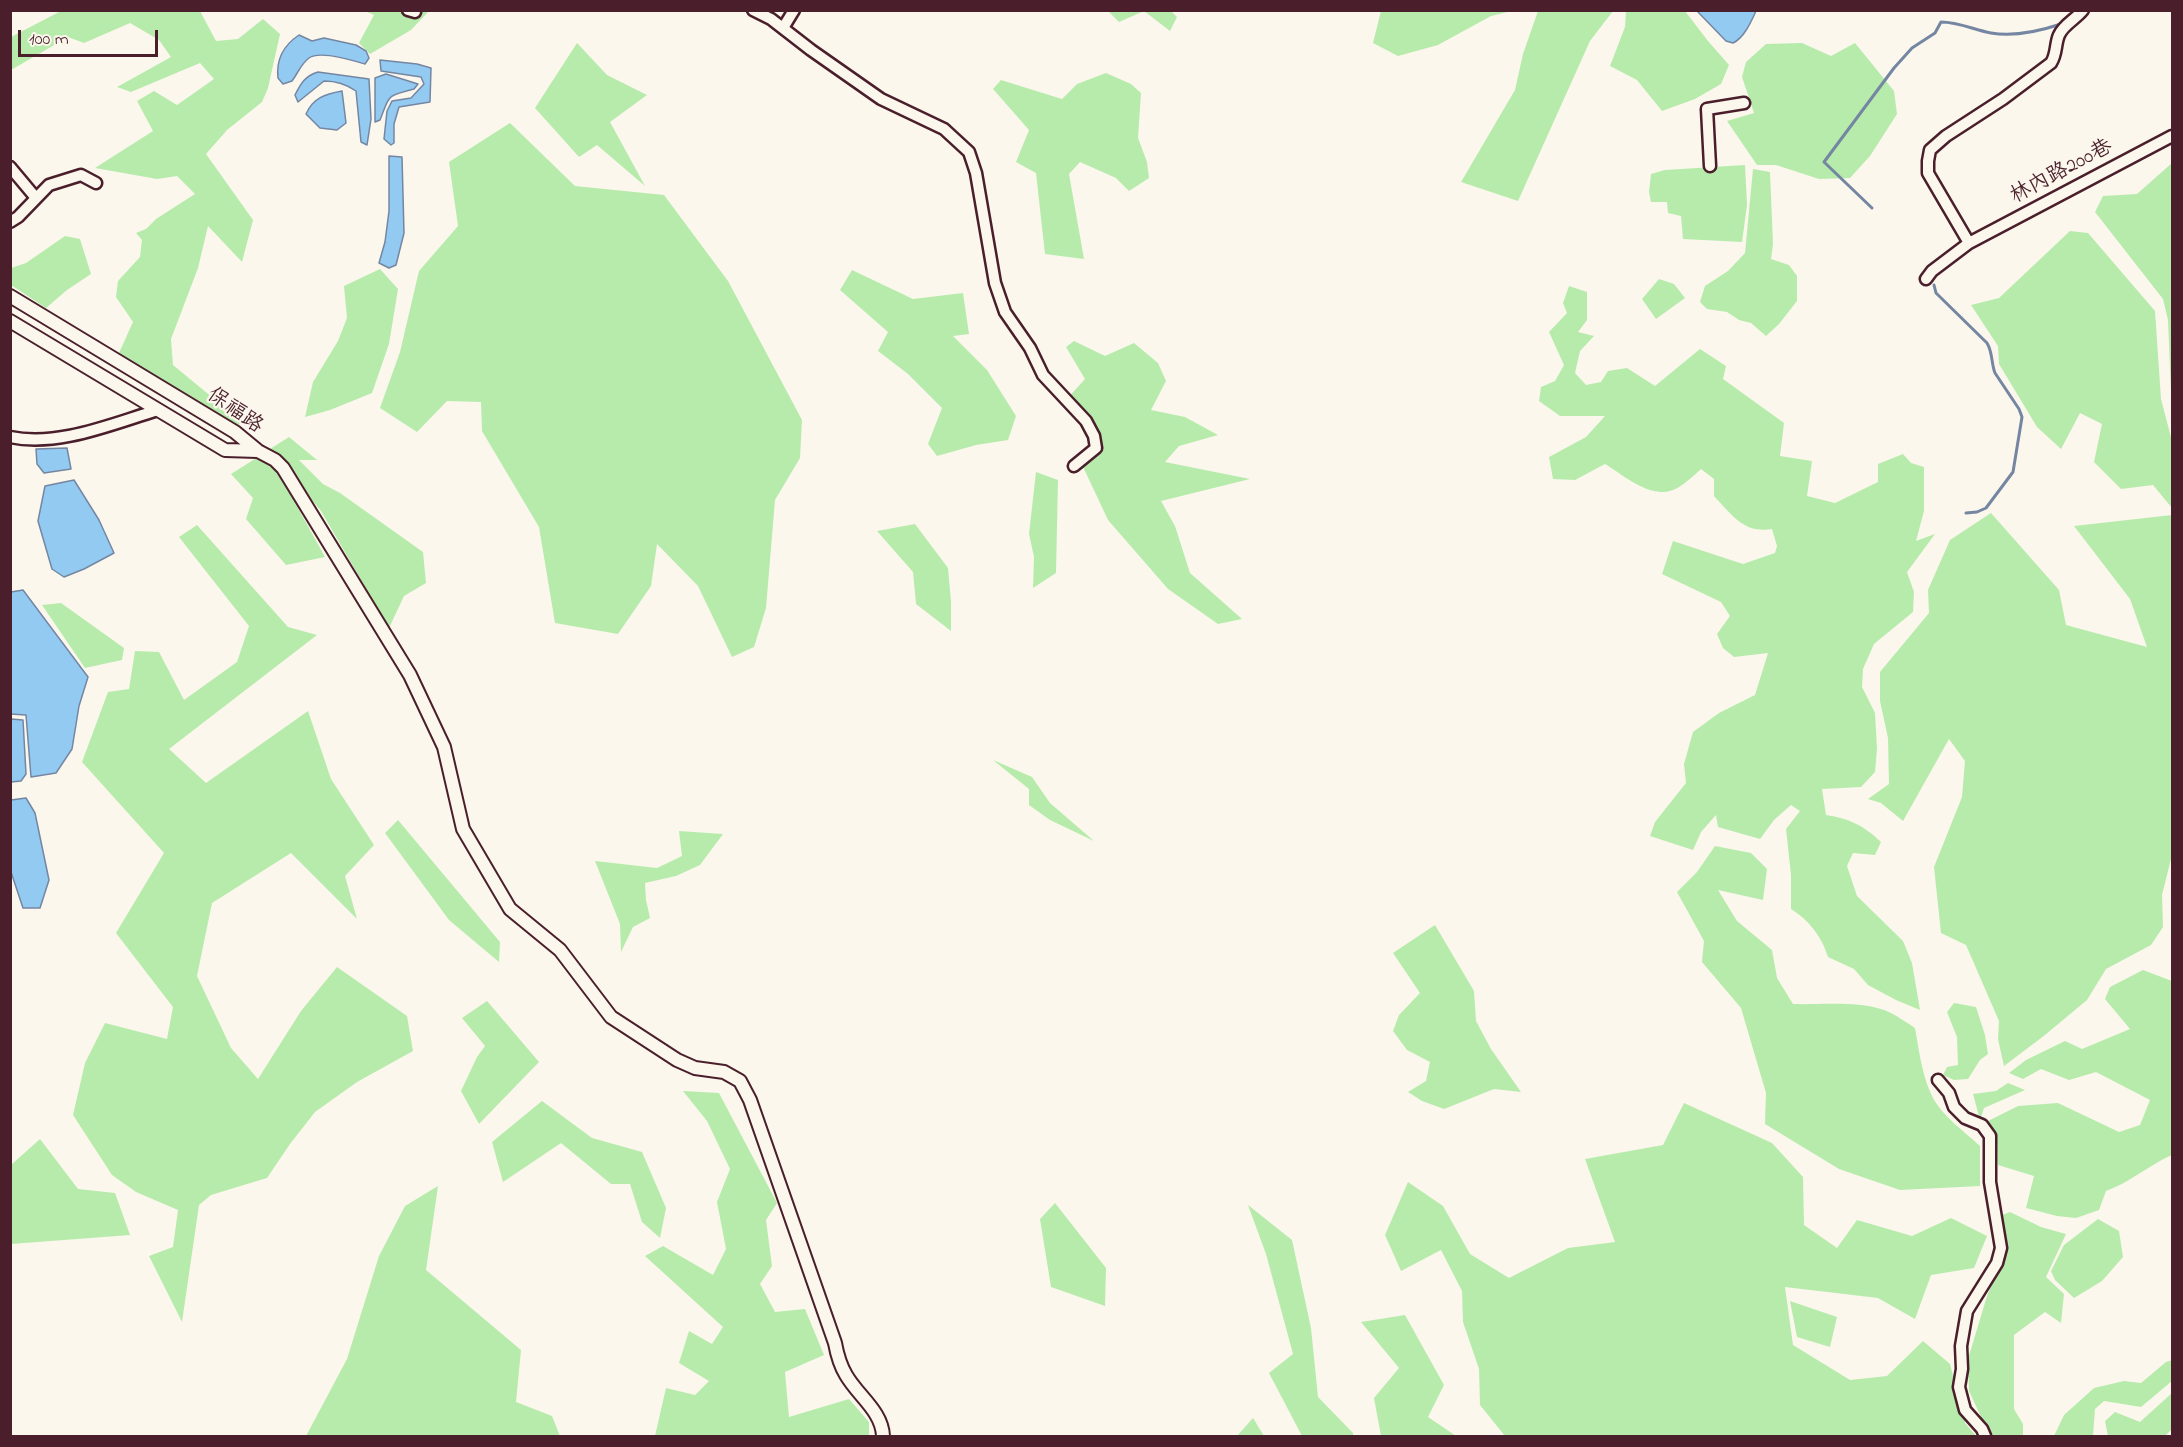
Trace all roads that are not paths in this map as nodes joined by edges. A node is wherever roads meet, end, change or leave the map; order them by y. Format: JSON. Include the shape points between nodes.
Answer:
{"nodes":[{"id":1,"x":753,"y":10,"type":"edge"},
{"id":2,"x":794,"y":10,"type":"edge"},
{"id":3,"x":2083,"y":10,"type":"edge"},
{"id":4,"x":783,"y":28,"type":"junction"},
{"id":5,"x":1743,"y":104,"type":"dead end"},
{"id":6,"x":2172,"y":136,"type":"edge"},
{"id":7,"x":10,"y":166,"type":"edge"},
{"id":8,"x":1710,"y":166,"type":"dead end"},
{"id":9,"x":96,"y":183,"type":"dead end"},
{"id":10,"x":36,"y":198,"type":"junction"},
{"id":11,"x":10,"y":222,"type":"edge"},
{"id":12,"x":1969,"y":243,"type":"junction"},
{"id":13,"x":1926,"y":279,"type":"dead end"},
{"id":14,"x":10,"y":296,"type":"edge"},
{"id":15,"x":10,"y":321,"type":"edge"},
{"id":16,"x":158,"y":410,"type":"junction"},
{"id":17,"x":10,"y":437,"type":"edge"},
{"id":18,"x":258,"y":451,"type":"junction"},
{"id":19,"x":1074,"y":466,"type":"dead end"},
{"id":20,"x":1938,"y":1080,"type":"dead end"},
{"id":21,"x":883,"y":1437,"type":"edge"},
{"id":22,"x":1985,"y":1437,"type":"edge"}],
"edges":[{"from":1,"to":4,"type":"street"},
{"from":2,"to":4,"type":"street"},
{"from":3,"to":12,"type":"street","via":[[2062,30],[2051,63],[1930,150],[1928,173]]},
{"from":4,"to":19,"type":"street","via":[[881,99],[944,129],[969,152],[995,283],[1005,312],[1043,375],[1086,421],[1094,436],[1096,448]]},
{"from":5,"to":8,"type":"street","via":[[1707,108]]},
{"from":6,"to":12,"type":"street","name":"林內路200巷"},
{"from":7,"to":10,"type":"street"},
{"from":9,"to":10,"type":"street","via":[[81,175],[65,179],[50,185]]},
{"from":10,"to":11,"type":"street"},
{"from":12,"to":13,"type":"street","name":"林內路200巷"},
{"from":14,"to":18,"type":"street","name":"保福路","via":[[235,432]]},
{"from":15,"to":16,"type":"street","name":"保福路"},
{"from":16,"to":17,"type":"street","via":[[69,436]]},
{"from":16,"to":18,"type":"street","name":"保福路","via":[[225,450]]},
{"from":18,"to":21,"type":"street","via":[[283,468],[410,675],[444,747],[463,829],[510,909],[560,950],[611,1017],[677,1060],[695,1068],[723,1072],[740,1081],[839,1362],[883,1427]]},
{"from":20,"to":22,"type":"street","via":[[1954,1107],[1965,1118],[1982,1125],[1990,1136],[1990,1182],[2001,1248],[1997,1263],[1967,1311],[1959,1387],[1965,1410]]}]}
